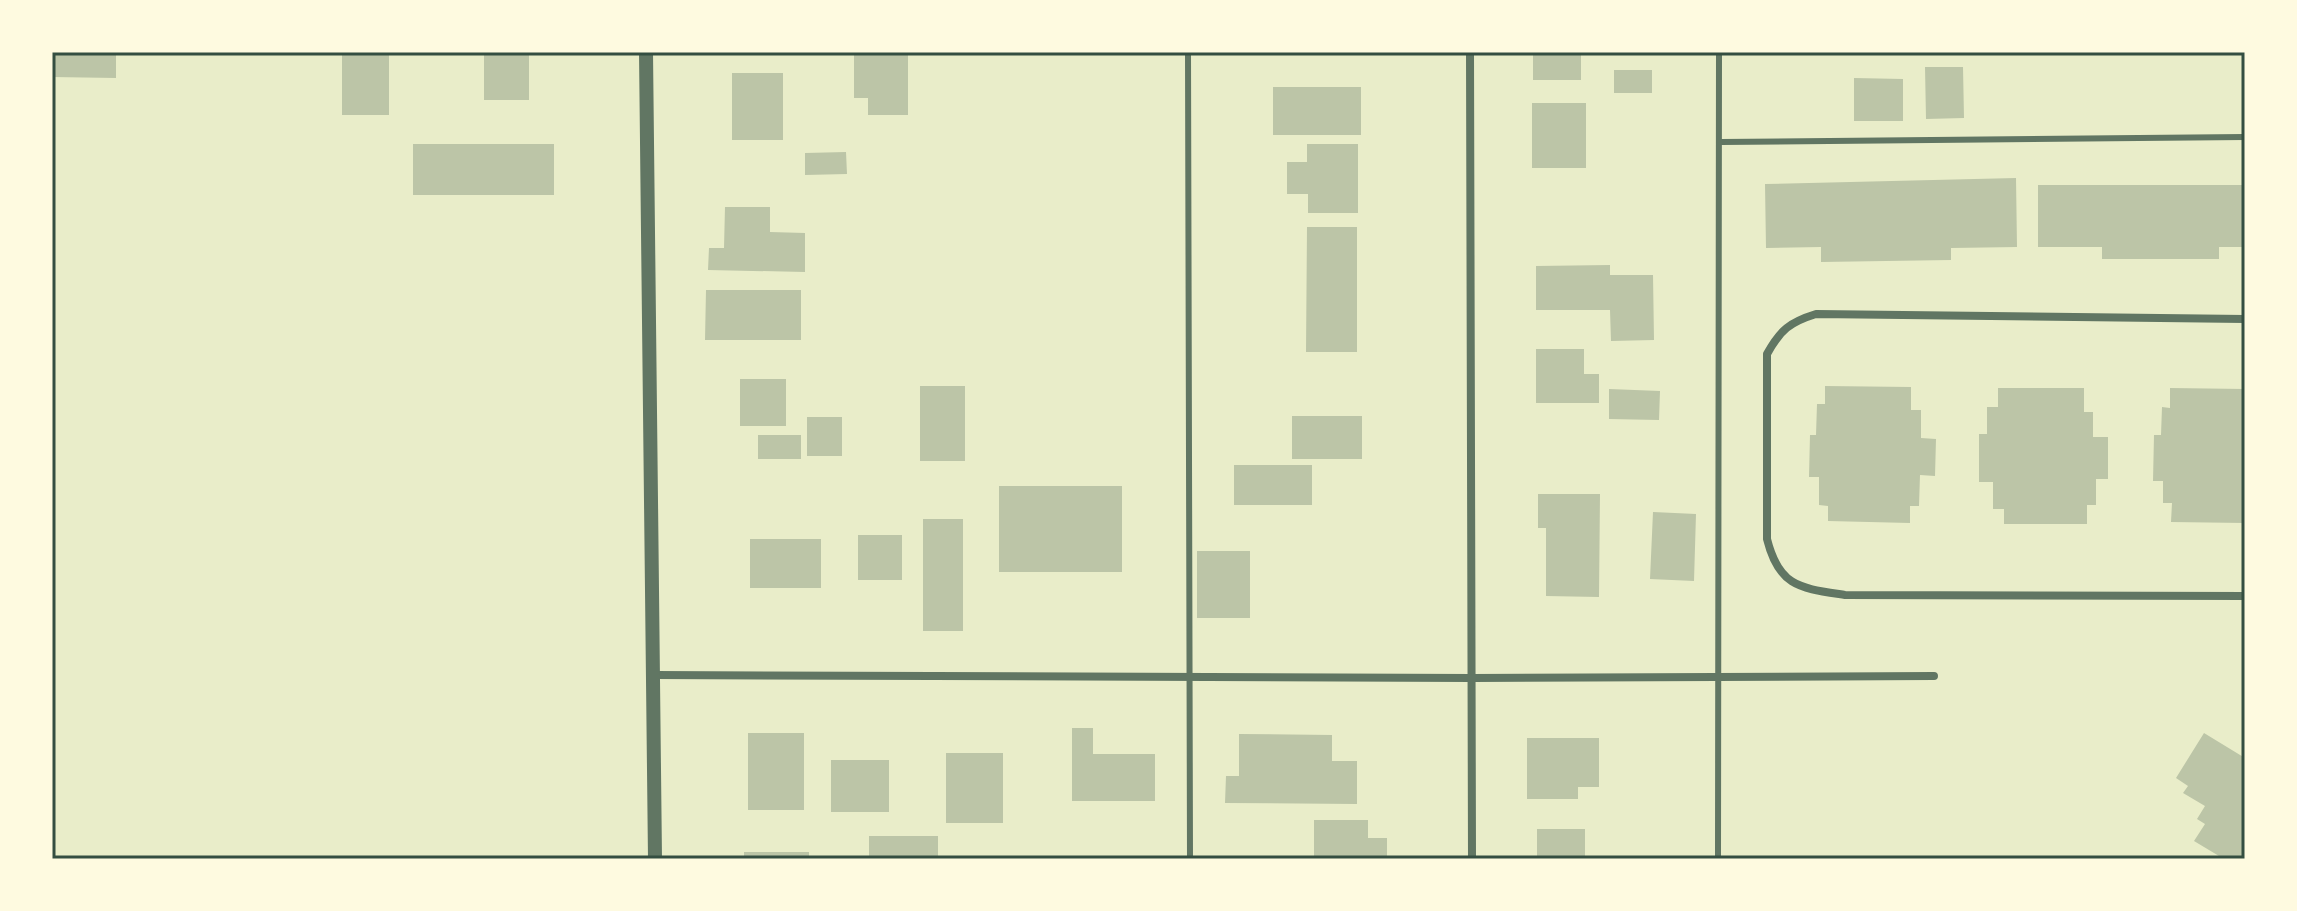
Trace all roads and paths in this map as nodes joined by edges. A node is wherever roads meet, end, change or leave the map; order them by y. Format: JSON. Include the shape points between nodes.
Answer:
{"nodes":[{"id":1,"x":646,"y":52,"type":"edge"},
{"id":2,"x":1188,"y":52,"type":"edge"},
{"id":3,"x":1470,"y":52,"type":"edge"},
{"id":4,"x":1719,"y":52,"type":"edge"},
{"id":5,"x":2245,"y":137,"type":"edge"},
{"id":6,"x":1721,"y":142,"type":"junction"},
{"id":7,"x":2245,"y":319,"type":"edge"},
{"id":8,"x":2245,"y":596,"type":"edge"},
{"id":9,"x":655,"y":675,"type":"junction"},
{"id":10,"x":1934,"y":676,"type":"dead end"},
{"id":11,"x":1191,"y":677,"type":"junction"},
{"id":12,"x":1716,"y":677,"type":"junction"},
{"id":13,"x":1472,"y":678,"type":"junction"},
{"id":14,"x":655,"y":859,"type":"edge"},
{"id":15,"x":1190,"y":859,"type":"edge"},
{"id":16,"x":1472,"y":859,"type":"edge"},
{"id":17,"x":1718,"y":859,"type":"edge"}],
"edges":[{"from":1,"to":9,"type":"street"},
{"from":2,"to":11,"type":"lane"},
{"from":3,"to":13,"type":"street"},
{"from":4,"to":6,"type":"lane"},
{"from":5,"to":6,"type":"lane"},
{"from":6,"to":12,"type":"lane"},
{"from":7,"to":8,"type":"street","via":[[1816,314],[1786,327],[1767,354],[1767,539],[1774,566],[1789,580],[1845,595]]},
{"from":9,"to":11,"type":"street"},
{"from":9,"to":14,"type":"street"},
{"from":10,"to":12,"type":"street"},
{"from":11,"to":13,"type":"street"},
{"from":11,"to":15,"type":"lane"},
{"from":12,"to":13,"type":"street"},
{"from":12,"to":17,"type":"lane"},
{"from":13,"to":16,"type":"street"}]}
